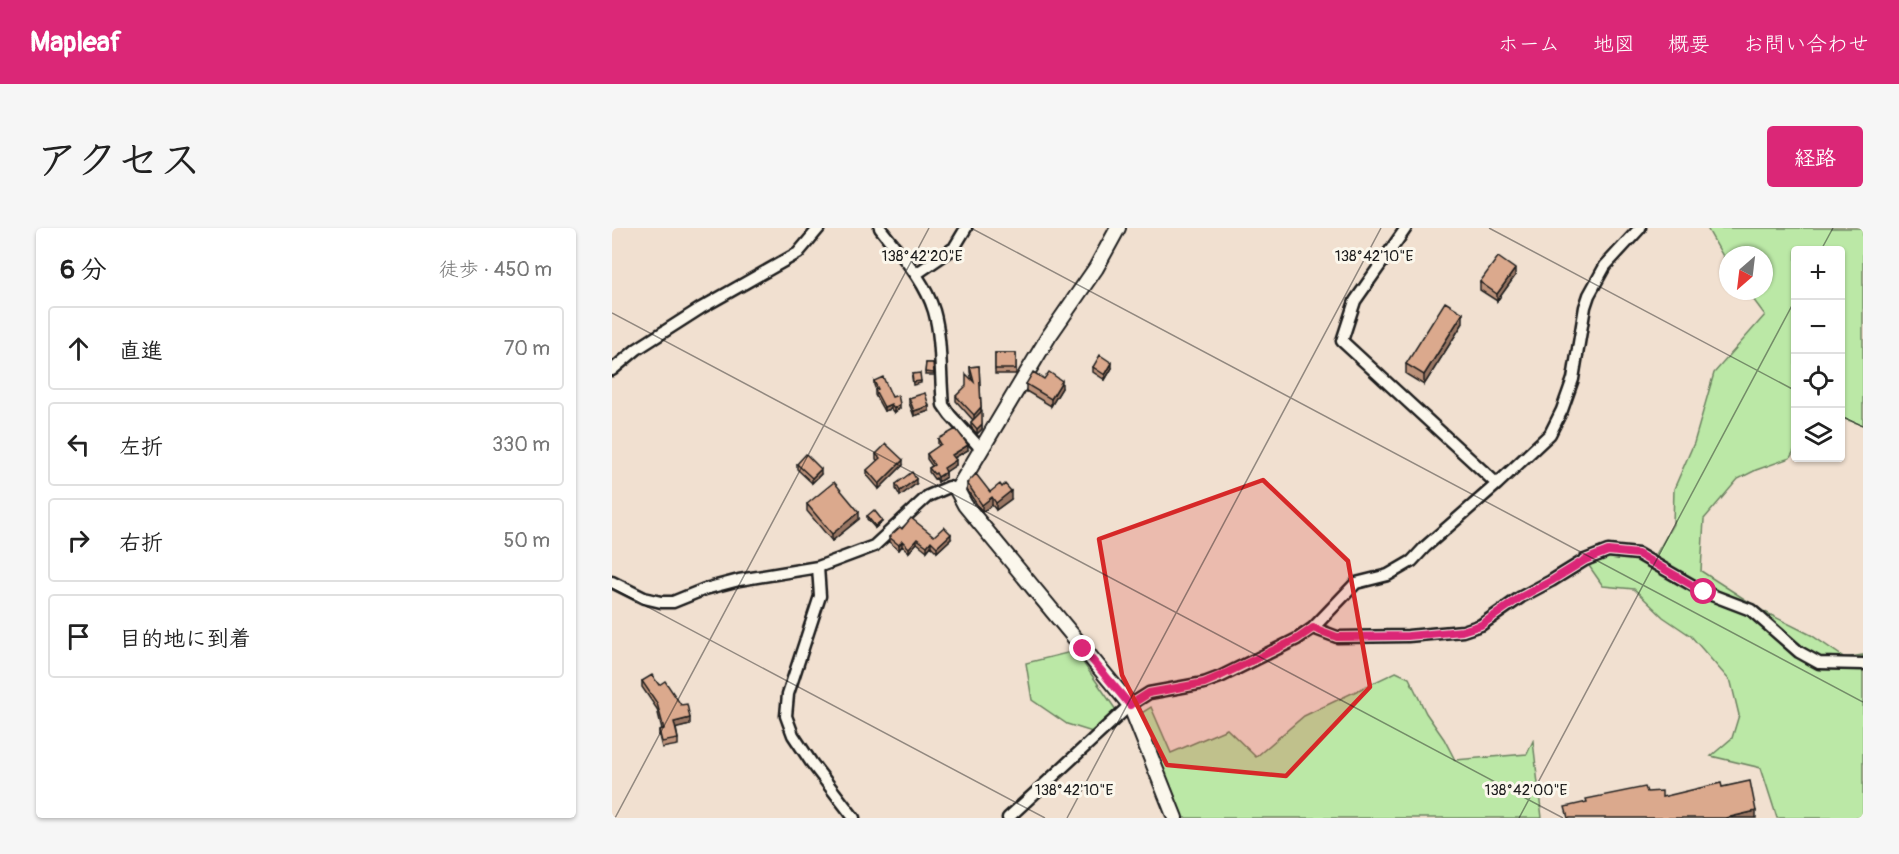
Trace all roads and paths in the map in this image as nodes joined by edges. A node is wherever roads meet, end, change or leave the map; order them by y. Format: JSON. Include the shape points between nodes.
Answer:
{"nodes":[{"id":1,"x":819,"y":228,"type":"edge"},
{"id":2,"x":880,"y":228,"type":"edge"},
{"id":3,"x":966,"y":228,"type":"edge"},
{"id":4,"x":1118,"y":228,"type":"edge"},
{"id":5,"x":1406,"y":228,"type":"edge"},
{"id":6,"x":1640,"y":228,"type":"edge"},
{"id":7,"x":916,"y":274,"type":"junction"},
{"id":8,"x":612,"y":370,"type":"edge"},
{"id":9,"x":981,"y":449,"type":"junction"},
{"id":10,"x":1497,"y":484,"type":"junction"},
{"id":11,"x":957,"y":490,"type":"junction"},
{"id":12,"x":818,"y":567,"type":"junction"},
{"id":13,"x":612,"y":582,"type":"edge"},
{"id":14,"x":1313,"y":628,"type":"junction"},
{"id":15,"x":1863,"y":664,"type":"edge"},
{"id":16,"x":1130,"y":705,"type":"junction"},
{"id":17,"x":854,"y":818,"type":"edge"},
{"id":18,"x":1008,"y":818,"type":"edge"},
{"id":19,"x":1176,"y":818,"type":"edge"}],
"edges":[{"from":1,"to":8,"type":"street","via":[[798,253],[693,313]]},
{"from":2,"to":7,"type":"street"},
{"from":3,"to":7,"type":"street","via":[[954,248]]},
{"from":4,"to":9,"type":"street"},
{"from":5,"to":10,"type":"street","via":[[1355,301],[1342,341]]},
{"from":6,"to":10,"type":"street","via":[[1605,266],[1589,295],[1573,379],[1550,434]]},
{"from":7,"to":9,"type":"street","via":[[935,317],[943,405]]},
{"from":9,"to":11,"type":"street"},
{"from":10,"to":14,"type":"street","via":[[1412,561],[1388,575],[1356,583]]},
{"from":11,"to":12,"type":"street","via":[[949,487],[928,496],[874,546]]},
{"from":11,"to":16,"type":"street","via":[[965,505]]},
{"from":12,"to":13,"type":"street","via":[[740,580],[673,602],[644,598]]},
{"from":12,"to":17,"type":"street","via":[[820,596],[788,694],[786,716],[811,762]]},
{"from":14,"to":15,"type":"street","via":[[1337,637],[1462,631],[1481,625],[1521,597],[1608,551],[1638,554],[1704,592],[1750,610],[1799,652],[1819,663]]},
{"from":14,"to":16,"type":"street","via":[[1204,683],[1149,693]]},
{"from":16,"to":18,"type":"street"},
{"from":16,"to":19,"type":"street"}]}
